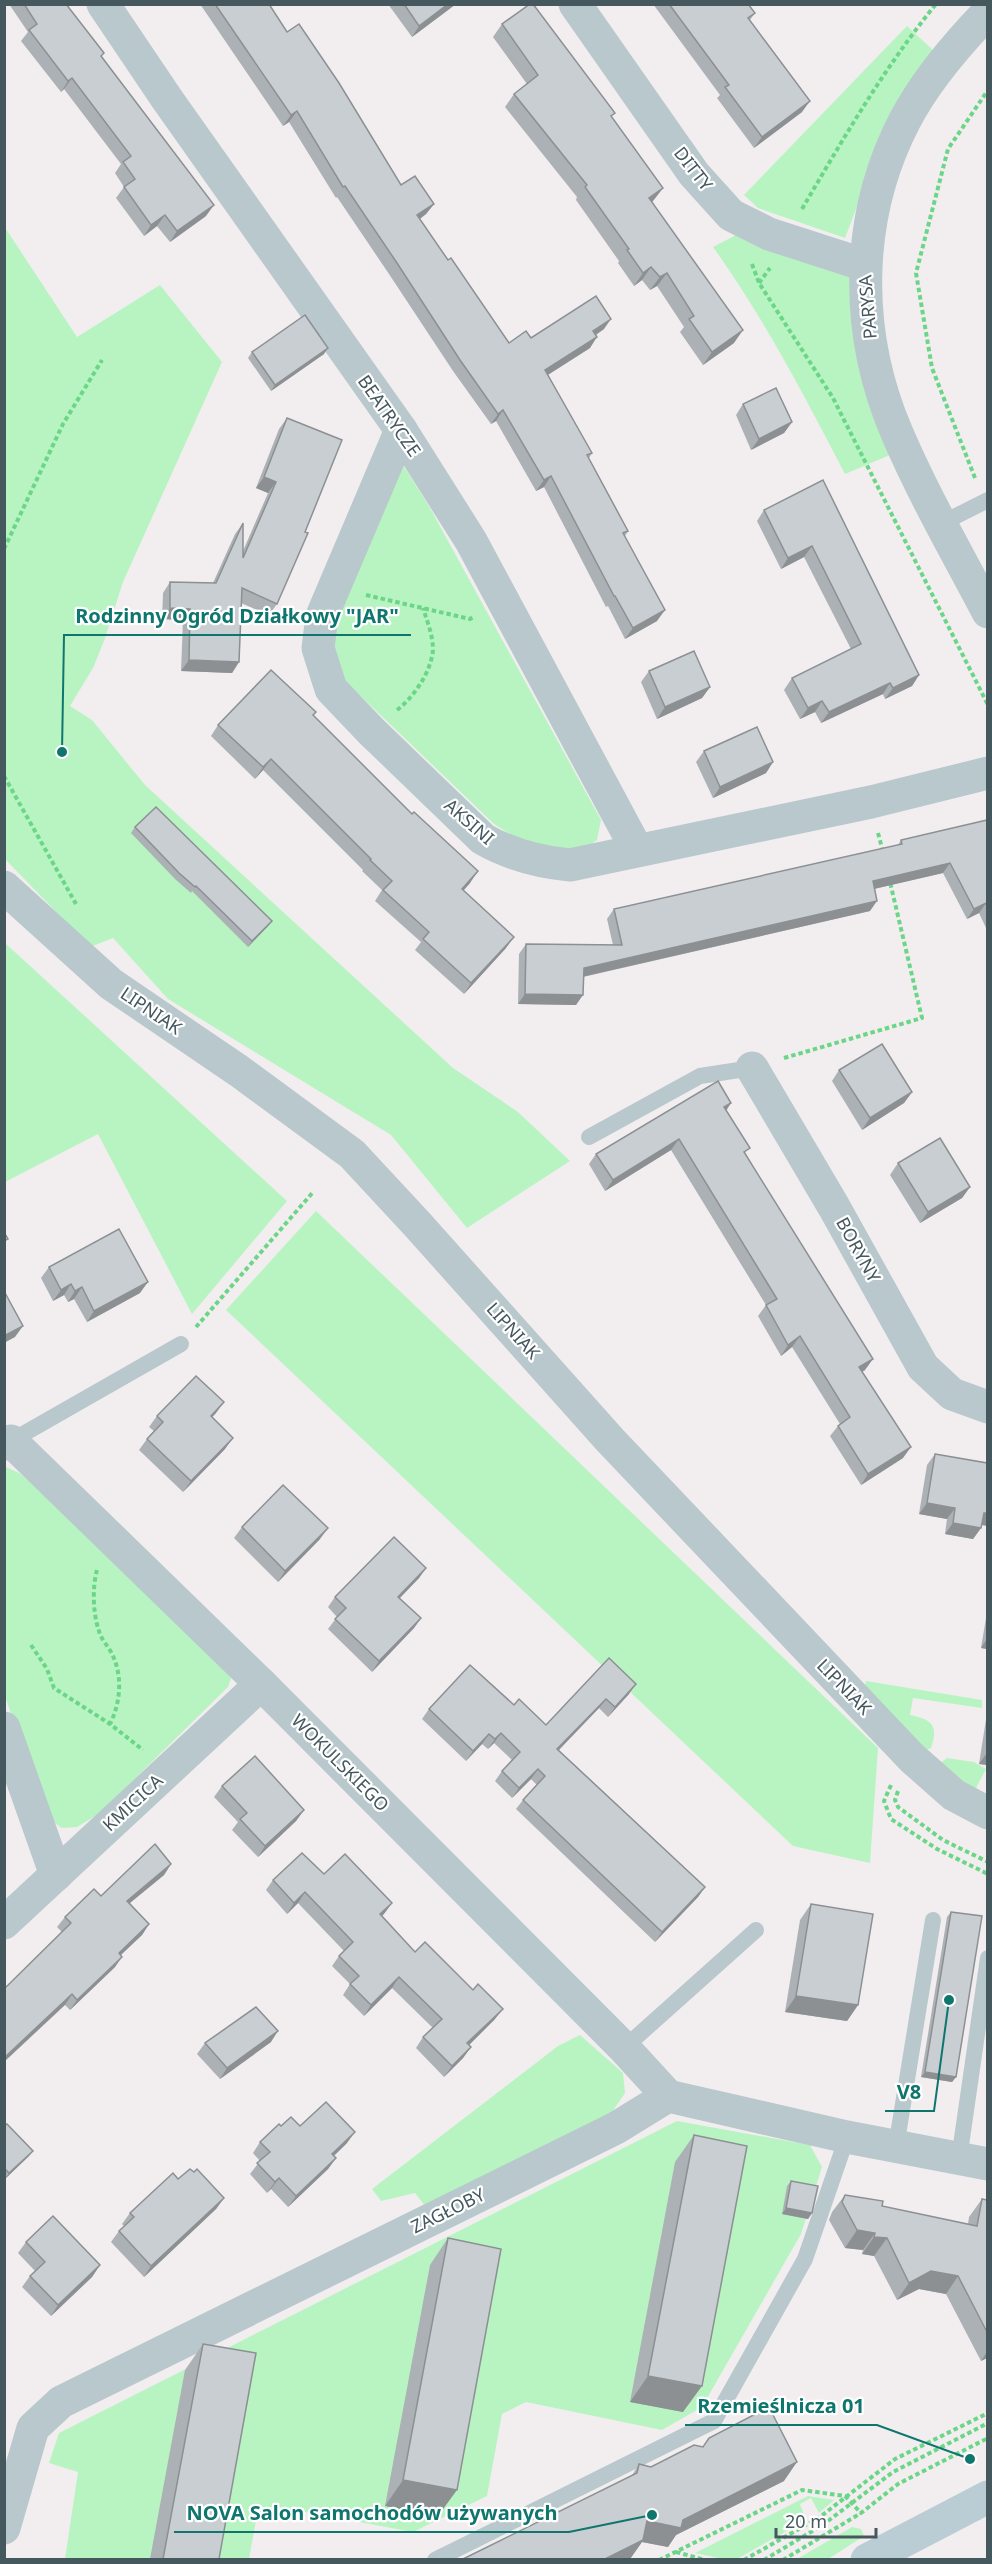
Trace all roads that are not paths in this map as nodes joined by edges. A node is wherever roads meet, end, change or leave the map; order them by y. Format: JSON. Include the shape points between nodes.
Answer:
{"nodes":[{"id":1,"x":103,"y":4,"type":"edge"},
{"id":2,"x":575,"y":4,"type":"edge"},
{"id":3,"x":987,"y":12,"type":"edge"},
{"id":4,"x":865,"y":265,"type":"junction"},
{"id":5,"x":401,"y":430,"type":"junction"},
{"id":6,"x":986,"y":501,"type":"edge"},
{"id":7,"x":942,"y":523,"type":"junction"},
{"id":8,"x":987,"y":612,"type":"edge"},
{"id":9,"x":987,"y":773,"type":"edge"},
{"id":10,"x":638,"y":850,"type":"junction"},
{"id":11,"x":4,"y":887,"type":"edge"},
{"id":12,"x":752,"y":1068,"type":"joint"},
{"id":13,"x":589,"y":1137,"type":"dead end"},
{"id":14,"x":181,"y":1344,"type":"road end"},
{"id":15,"x":987,"y":1407,"type":"edge"},
{"id":16,"x":8,"y":1443,"type":"edge"},
{"id":17,"x":261,"y":1684,"type":"junction"},
{"id":18,"x":4,"y":1728,"type":"edge"},
{"id":19,"x":987,"y":1813,"type":"edge"},
{"id":20,"x":56,"y":1875,"type":"junction"},
{"id":21,"x":933,"y":1920,"type":"dead end"},
{"id":22,"x":4,"y":1923,"type":"edge"},
{"id":23,"x":756,"y":1930,"type":"dead end"},
{"id":24,"x":987,"y":1958,"type":"edge"},
{"id":25,"x":624,"y":2048,"type":"junction"},
{"id":26,"x":668,"y":2096,"type":"junction"},
{"id":27,"x":848,"y":2138,"type":"junction"},
{"id":28,"x":896,"y":2147,"type":"junction"},
{"id":29,"x":973,"y":2162,"type":"edge"},
{"id":30,"x":987,"y":2497,"type":"edge"},
{"id":31,"x":4,"y":2529,"type":"edge"},
{"id":32,"x":435,"y":2559,"type":"edge"},
{"id":33,"x":867,"y":2559,"type":"edge"}],
"edges":[{"from":1,"to":5,"type":"street","name":"BEATRYCZE"},
{"from":2,"to":4,"type":"street","name":"DITTY","via":[[694,174],[731,216],[784,240]]},
{"from":3,"to":4,"type":"street","name":"PARYSA","via":[[928,82],[904,121],[877,192]]},
{"from":4,"to":7,"type":"street","name":"PARYSA","via":[[864,301],[880,383],[897,432]]},
{"from":5,"to":10,"type":"street","name":"BEATRYCZE","via":[[471,541]]},
{"from":5,"to":10,"type":"street","name":"AKSINI","via":[[322,616],[318,648],[331,689],[483,839],[502,850],[524,858],[570,865]]},
{"from":6,"to":7,"type":"lane"},
{"from":7,"to":8,"type":"street","name":"PARYSA"},
{"from":9,"to":10,"type":"street","name":"AKSINI","via":[[871,802]]},
{"from":11,"to":19,"type":"street","name":"LIPNIAK","via":[[111,984],[352,1154],[610,1440],[912,1758],[954,1795]]},
{"from":12,"to":13,"type":"lane","via":[[700,1077]]},
{"from":12,"to":15,"type":"street","name":"BORYNY","via":[[923,1367],[952,1394]]},
{"from":14,"to":16,"type":"lane"},
{"from":16,"to":17,"type":"street","name":"WOKULSKIEGO"},
{"from":17,"to":20,"type":"street","name":"KMICICA"},
{"from":17,"to":25,"type":"street","name":"WOKULSKIEGO"},
{"from":18,"to":20,"type":"street"},
{"from":20,"to":22,"type":"street","name":"KMICICA"},
{"from":21,"to":28,"type":"lane"},
{"from":23,"to":25,"type":"lane"},
{"from":24,"to":29,"type":"lane"},
{"from":25,"to":26,"type":"street","name":"WOKULSKIEGO"},
{"from":26,"to":27,"type":"street"},
{"from":26,"to":31,"type":"street","name":"ZAGŁOBY","via":[[605,2133],[61,2402],[33,2428]]},
{"from":27,"to":28,"type":"street"},
{"from":27,"to":32,"type":"lane","via":[[805,2259],[714,2421]]},
{"from":28,"to":29,"type":"street"},
{"from":30,"to":33,"type":"main road"}]}
